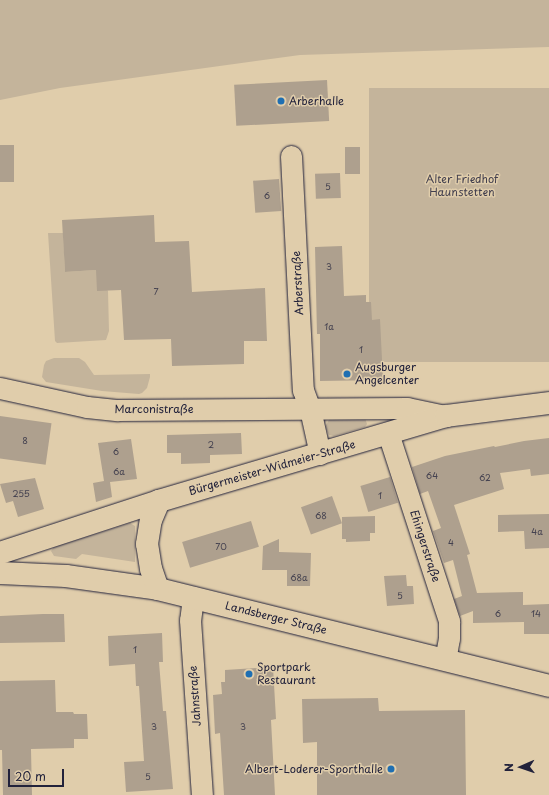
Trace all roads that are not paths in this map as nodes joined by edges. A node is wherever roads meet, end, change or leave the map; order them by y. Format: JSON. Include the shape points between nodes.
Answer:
{"nodes":[{"id":1,"x":291,"y":156,"type":"dead end"},
{"id":2,"x":0,"y":388,"type":"edge"},
{"id":3,"x":549,"y":403,"type":"edge"},
{"id":4,"x":310,"y":409,"type":"junction"},
{"id":5,"x":446,"y":416,"type":"junction"},
{"id":6,"x":388,"y":434,"type":"junction"},
{"id":7,"x":320,"y":454,"type":"junction"},
{"id":8,"x":158,"y":501,"type":"junction"},
{"id":9,"x":0,"y":553,"type":"edge"},
{"id":10,"x":0,"y":573,"type":"edge"},
{"id":11,"x":158,"y":589,"type":"junction"},
{"id":12,"x":193,"y":597,"type":"junction"},
{"id":13,"x":445,"y":660,"type":"junction"},
{"id":14,"x":549,"y":686,"type":"edge"},
{"id":15,"x":202,"y":795,"type":"edge"}],
"edges":[{"from":1,"to":4,"type":"street","name":"Arberstraße","via":[[303,390]]},
{"from":2,"to":4,"type":"street","name":"Marconistraße","via":[[79,406],[118,410]]},
{"from":3,"to":5,"type":"street","name":"Bürgermeister-Widmeier-Straße"},
{"from":4,"to":5,"type":"street","name":"Marconistraße","via":[[407,408]]},
{"from":4,"to":7,"type":"street"},
{"from":5,"to":6,"type":"street","name":"Bürgermeister-Widmeier-Straße"},
{"from":6,"to":7,"type":"street","name":"Bürgermeister-Widmeier-Straße"},
{"from":6,"to":13,"type":"street","name":"Ehingerstraße","via":[[450,621]]},
{"from":7,"to":8,"type":"street","name":"Bürgermeister-Widmeier-Straße"},
{"from":8,"to":9,"type":"street","name":"Bürgermeister-Widmeier-Straße"},
{"from":8,"to":11,"type":"street","via":[[151,520],[147,544],[151,569]]},
{"from":10,"to":11,"type":"street","name":"Landsberger Straße","via":[[66,576]]},
{"from":11,"to":12,"type":"street","name":"Landsberger Straße"},
{"from":12,"to":13,"type":"street","name":"Landsberger Straße"},
{"from":12,"to":15,"type":"street","name":"Jahnstraße","via":[[190,620]]},
{"from":13,"to":14,"type":"street","name":"Landsberger Straße"}]}
